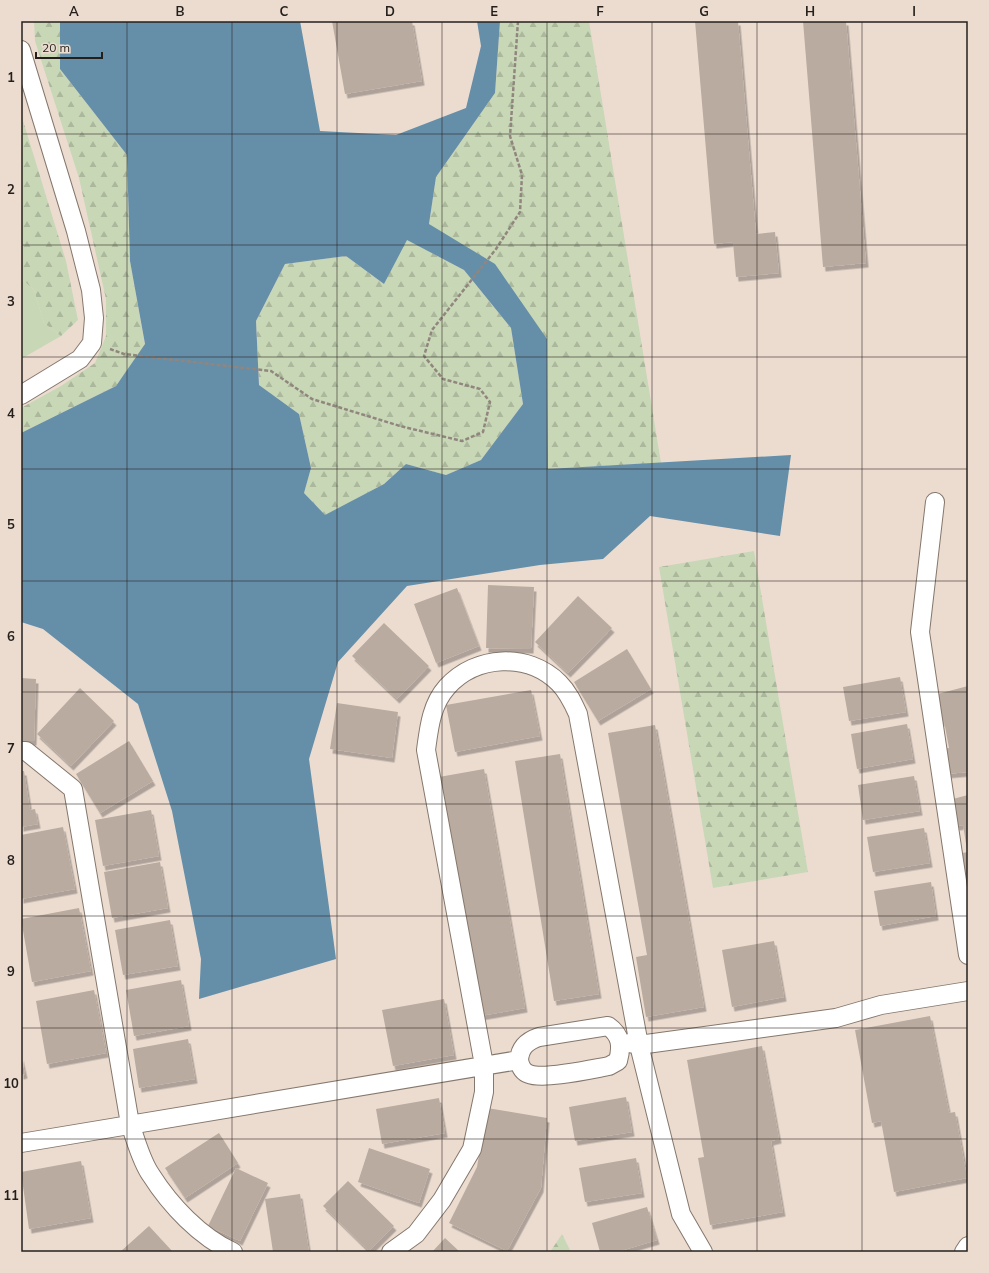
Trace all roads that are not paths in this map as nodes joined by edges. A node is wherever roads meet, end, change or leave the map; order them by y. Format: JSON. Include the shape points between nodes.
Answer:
{"nodes":[{"id":1,"x":21,"y":50,"type":"edge"},
{"id":2,"x":21,"y":395,"type":"edge"},
{"id":3,"x":935,"y":502,"type":"dead end"},
{"id":4,"x":21,"y":751,"type":"edge"},
{"id":5,"x":968,"y":955,"type":"edge"},
{"id":6,"x":968,"y":991,"type":"edge"},
{"id":7,"x":620,"y":1041,"type":"junction"},
{"id":8,"x":640,"y":1045,"type":"junction"},
{"id":9,"x":519,"y":1060,"type":"junction"},
{"id":10,"x":484,"y":1065,"type":"junction"},
{"id":11,"x":130,"y":1124,"type":"junction"},
{"id":12,"x":21,"y":1143,"type":"edge"},
{"id":13,"x":968,"y":1246,"type":"edge"},
{"id":14,"x":233,"y":1252,"type":"edge"},
{"id":15,"x":391,"y":1252,"type":"edge"},
{"id":16,"x":703,"y":1252,"type":"edge"},
{"id":17,"x":964,"y":1252,"type":"edge"}],
"edges":[{"from":1,"to":2,"type":"street","via":[[76,231],[91,290],[94,318],[92,343],[80,359]]},
{"from":3,"to":5,"type":"street","via":[[920,632]]},
{"from":4,"to":11,"type":"street","via":[[26,751],[73,789]]},
{"from":6,"to":8,"type":"street","via":[[881,1004],[836,1018]]},
{"from":7,"to":8,"type":"street"},
{"from":7,"to":9,"type":"street","via":[[615,1031],[608,1026],[539,1037],[525,1044]]},
{"from":7,"to":9,"type":"street","via":[[618,1061],[609,1066],[540,1076],[528,1074],[521,1067]]},
{"from":8,"to":10,"type":"street","via":[[578,714],[560,683],[545,672],[523,662],[500,660],[480,665],[461,674],[446,688],[436,704],[430,721],[426,750]]},
{"from":8,"to":16,"type":"street","via":[[681,1214]]},
{"from":9,"to":10,"type":"street"},
{"from":10,"to":11,"type":"street"},
{"from":10,"to":15,"type":"street","via":[[484,1092],[472,1149],[442,1200],[416,1234]]},
{"from":11,"to":12,"type":"street"},
{"from":11,"to":14,"type":"street","via":[[150,1174],[184,1216],[222,1247]]},
{"from":13,"to":17,"type":"street"}]}
